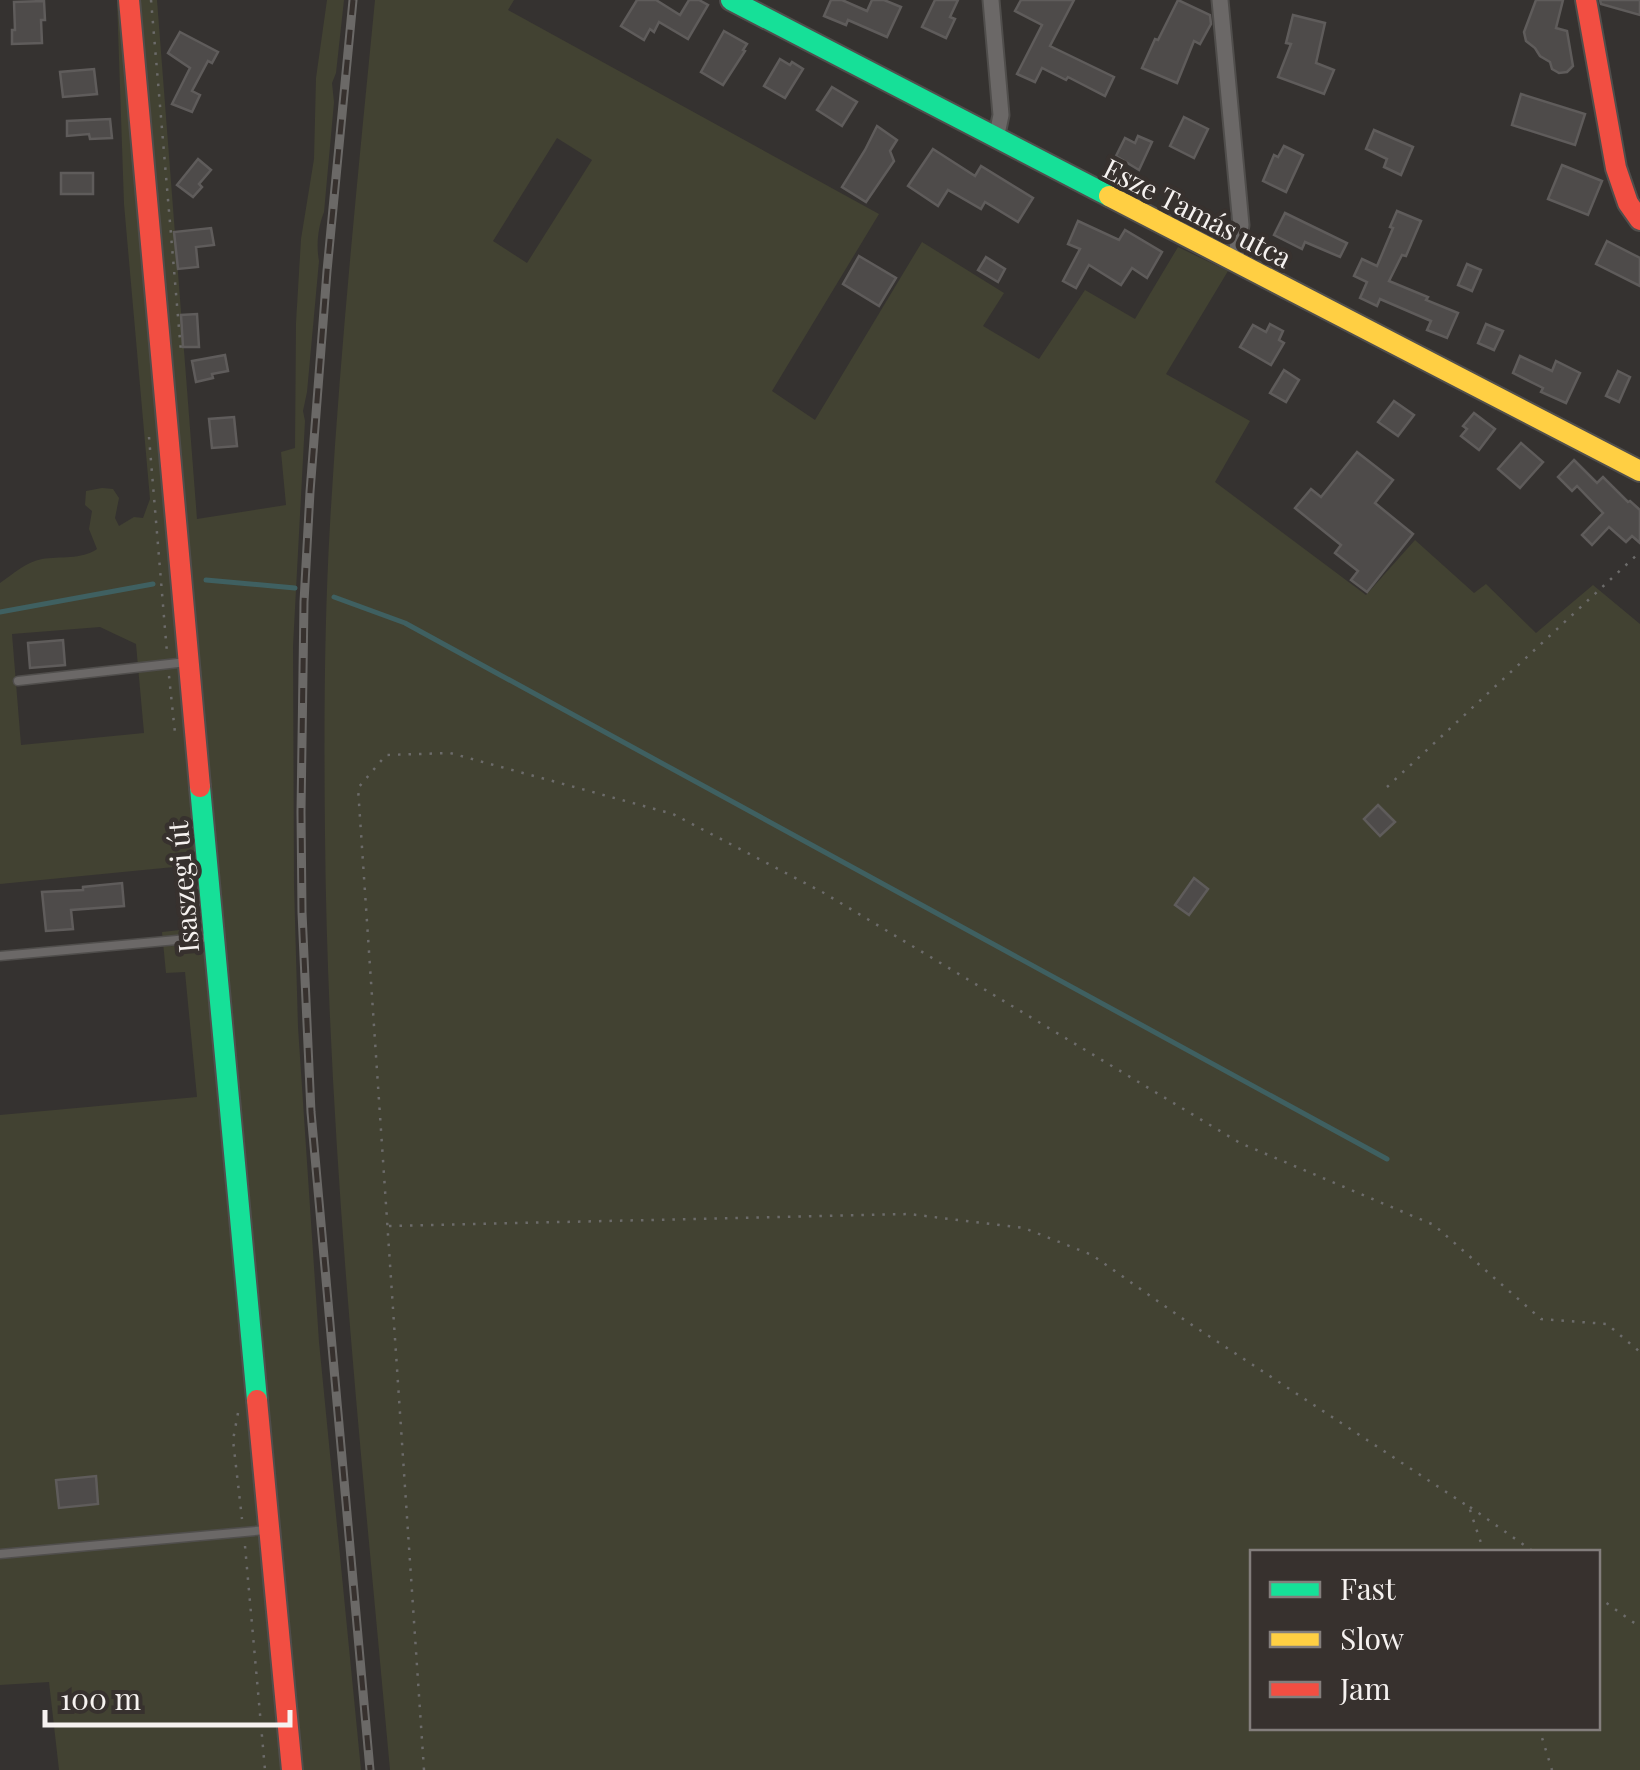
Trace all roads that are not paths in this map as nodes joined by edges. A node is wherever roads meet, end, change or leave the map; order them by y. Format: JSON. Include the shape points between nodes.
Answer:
{"nodes":[{"id":1,"x":129,"y":0,"type":"edge"},
{"id":2,"x":731,"y":0,"type":"edge"},
{"id":3,"x":991,"y":0,"type":"edge"},
{"id":4,"x":1220,"y":0,"type":"edge"},
{"id":5,"x":1586,"y":0,"type":"edge"},
{"id":6,"x":757,"y":7,"type":"edge"},
{"id":7,"x":996,"y":139,"type":"junction"},
{"id":8,"x":1640,"y":220,"type":"edge"},
{"id":9,"x":1235,"y":261,"type":"junction"},
{"id":10,"x":1640,"y":471,"type":"edge"},
{"id":11,"x":190,"y":662,"type":"junction"},
{"id":12,"x":18,"y":680,"type":"dead end"},
{"id":13,"x":214,"y":936,"type":"junction"},
{"id":14,"x":0,"y":956,"type":"edge"},
{"id":15,"x":270,"y":1530,"type":"junction"},
{"id":16,"x":0,"y":1554,"type":"edge"},
{"id":17,"x":292,"y":1770,"type":"edge"}],
"edges":[{"from":1,"to":11,"type":"main road","name":"Isaszegi út"},
{"from":2,"to":6,"type":"main road","name":"Esze Tamás utca"},
{"from":3,"to":7,"type":"street","via":[[1001,115]]},
{"from":4,"to":9,"type":"street","via":[[1241,225]]},
{"from":5,"to":8,"type":"main road","via":[[1616,168]]},
{"from":6,"to":7,"type":"main road","name":"Esze Tamás utca"},
{"from":7,"to":9,"type":"main road","name":"Esze Tamás utca"},
{"from":9,"to":10,"type":"main road","name":"Esze Tamás utca"},
{"from":11,"to":12,"type":"lane"},
{"from":11,"to":13,"type":"main road","name":"Isaszegi út"},
{"from":13,"to":14,"type":"lane"},
{"from":13,"to":15,"type":"main road","name":"Isaszegi út"},
{"from":15,"to":16,"type":"lane"},
{"from":15,"to":17,"type":"main road","name":"Isaszegi út"}]}
